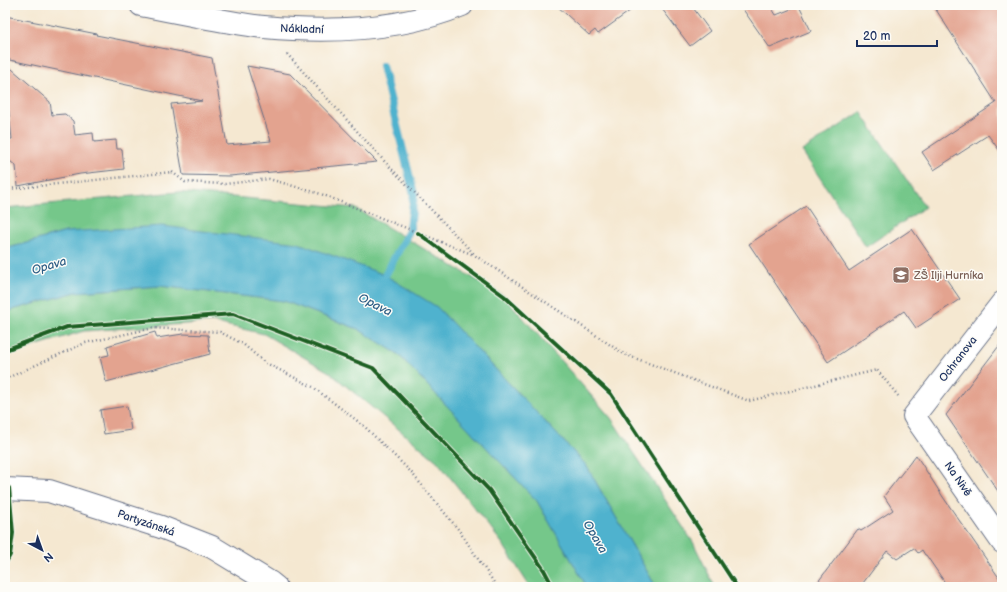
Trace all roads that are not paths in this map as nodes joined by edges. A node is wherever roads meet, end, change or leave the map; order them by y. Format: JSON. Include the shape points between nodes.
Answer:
{"nodes":[{"id":1,"x":141,"y":5,"type":"edge"},
{"id":2,"x":462,"y":5,"type":"edge"},
{"id":3,"x":1002,"y":303,"type":"edge"},
{"id":4,"x":914,"y":416,"type":"joint"},
{"id":5,"x":5,"y":489,"type":"edge"},
{"id":6,"x":1002,"y":542,"type":"edge"},
{"id":7,"x":276,"y":587,"type":"edge"}],
"edges":[{"from":1,"to":2,"type":"street","name":"Nákladní","via":[[262,27],[319,30],[385,26],[416,20]]},
{"from":3,"to":4,"type":"street","name":"Ochranova"},
{"from":4,"to":6,"type":"street","name":"Na Nivě"},
{"from":5,"to":7,"type":"street","name":"Partyzánská","via":[[49,491],[161,527],[212,547]]}]}
